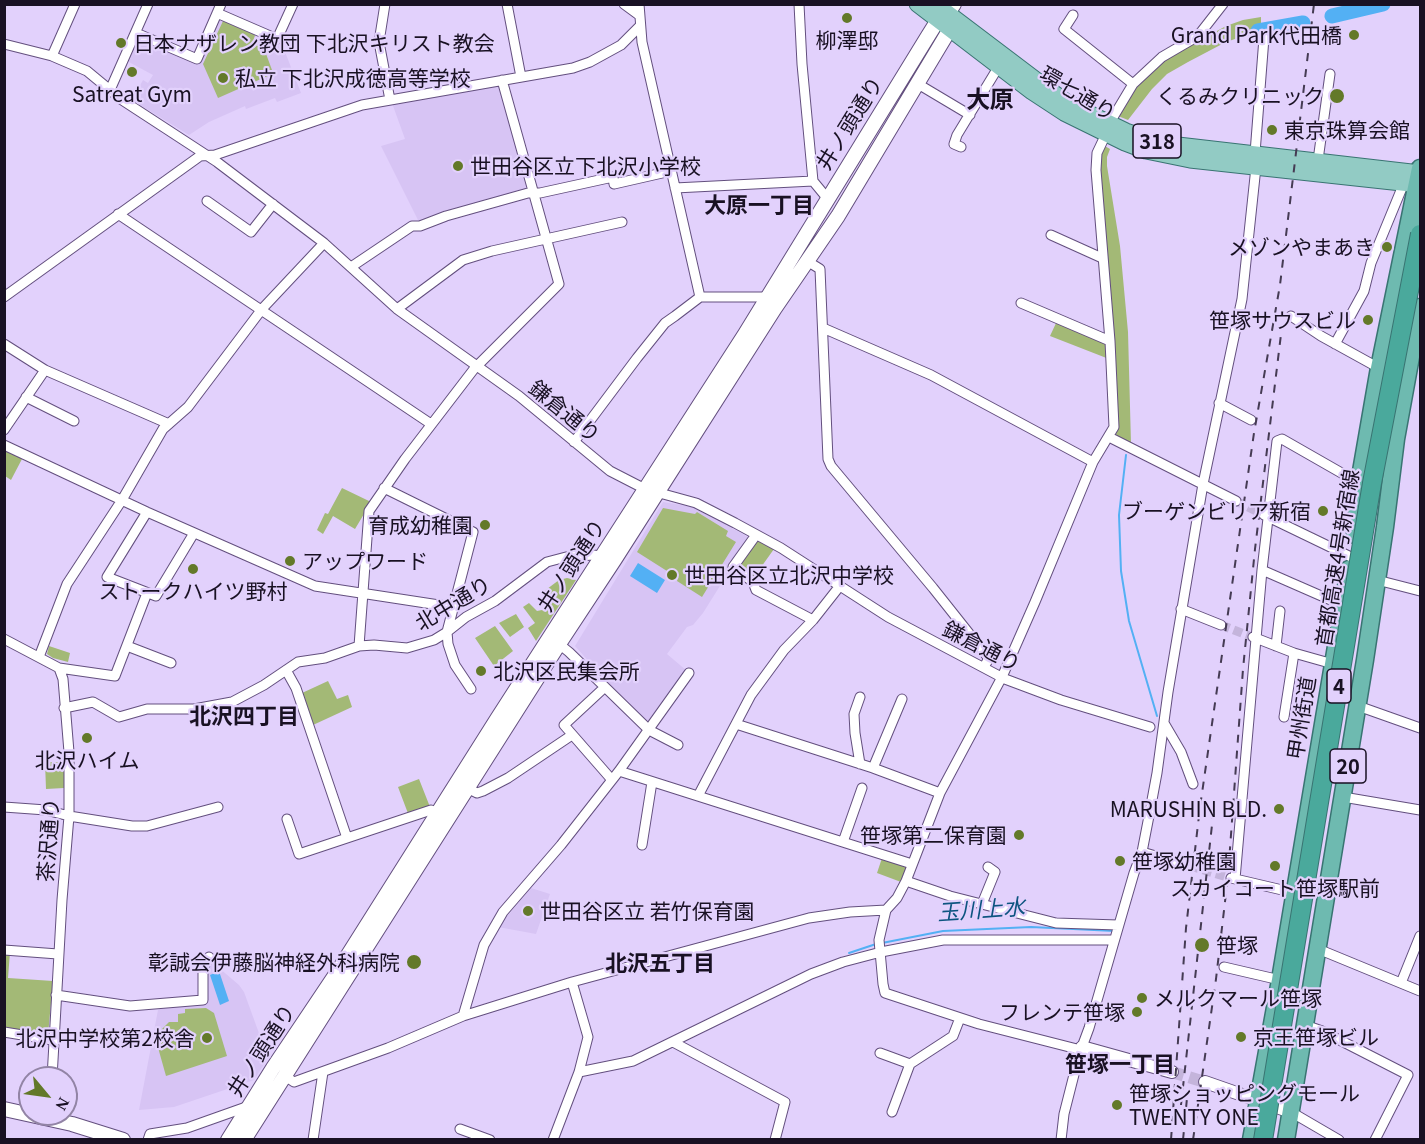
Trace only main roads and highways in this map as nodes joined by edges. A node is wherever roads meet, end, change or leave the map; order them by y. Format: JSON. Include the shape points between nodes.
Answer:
{"nodes":[{"id":1,"x":917,"y":4,"type":"edge"},
{"id":2,"x":945,"y":14,"type":"edge"},
{"id":3,"x":906,"y":103,"type":"junction"},
{"id":4,"x":875,"y":121,"type":"junction"},
{"id":5,"x":1107,"y":129,"type":"junction"},
{"id":6,"x":1256,"y":160,"type":"junction"},
{"id":7,"x":1417,"y":178,"type":"edge"},
{"id":8,"x":1420,"y":212,"type":"edge"},
{"id":9,"x":1420,"y":234,"type":"edge"},
{"id":10,"x":1420,"y":287,"type":"edge"},
{"id":11,"x":1420,"y":307,"type":"edge"},
{"id":12,"x":1420,"y":352,"type":"edge"},
{"id":13,"x":651,"y":490,"type":"junction"},
{"id":14,"x":1385,"y":527,"type":"junction"},
{"id":15,"x":1355,"y":535,"type":"junction"},
{"id":16,"x":1260,"y":1100,"type":"junction"},
{"id":17,"x":1288,"y":1111,"type":"junction"},
{"id":18,"x":77,"y":1126,"type":"edge"},
{"id":19,"x":105,"y":1137,"type":"edge"},
{"id":20,"x":123,"y":1140,"type":"edge"},
{"id":21,"x":228,"y":1140,"type":"edge"},
{"id":22,"x":244,"y":1140,"type":"edge"},
{"id":23,"x":1251,"y":1140,"type":"edge"},
{"id":24,"x":1257,"y":1140,"type":"edge"},
{"id":25,"x":1263,"y":1140,"type":"edge"},
{"id":26,"x":1275,"y":1140,"type":"edge"},
{"id":27,"x":1281,"y":1140,"type":"edge"},
{"id":28,"x":1286,"y":1140,"type":"edge"}],
"edges":[{"from":1,"to":2,"type":"main road","name":"環七通り","number":"318"},
{"from":2,"to":3,"type":"main road","name":"井ノ頭通り","via":[[918,84]]},
{"from":2,"to":4,"type":"main road","name":"井ノ頭通り"},
{"from":2,"to":5,"type":"main road","name":"環七通り","number":"318"},
{"from":2,"to":5,"type":"main road","name":"環七通り","number":"318","via":[[999,66],[1064,113]]},
{"from":3,"to":4,"type":"main road","via":[[905,98],[899,97]]},
{"from":3,"to":13,"type":"main road","name":"井ノ頭通り","via":[[845,204]]},
{"from":4,"to":13,"type":"main road","name":"井ノ頭通り"},
{"from":5,"to":6,"type":"main road","name":"環七通り","number":"318","via":[[1146,151],[1175,158]]},
{"from":6,"to":7,"type":"main road","name":"環七通り","number":"318"},
{"from":6,"to":7,"type":"main road","name":"環七通り","number":"318","via":[[1317,160]]},
{"from":7,"to":15,"type":"highway","number":"20","via":[[1359,483]]},
{"from":8,"to":15,"type":"highway","name":"甲州街道","number":"20"},
{"from":9,"to":25,"type":"highway","name":"首都高速4号新宿線","number":"4","bridge":true,"via":[[1372,483]]},
{"from":10,"to":26,"type":"highway","name":"首都高速4号新宿線","number":"4","via":[[1383,485]]},
{"from":11,"to":14,"type":"highway","number":"20"},
{"from":12,"to":14,"type":"highway"},
{"from":13,"to":21,"type":"main road","name":"井ノ頭通り","via":[[601,556]]},
{"from":13,"to":22,"type":"main road","name":"井ノ頭通り","via":[[559,644]]},
{"from":14,"to":17,"type":"highway","number":"20","via":[[1318,949]]},
{"from":15,"to":16,"type":"highway","name":"甲州街道","number":"20"},
{"from":16,"to":23,"type":"highway","number":"20"},
{"from":16,"to":24,"type":"highway","name":"甲州街道","number":"20"},
{"from":17,"to":27,"type":"highway","number":"20"},
{"from":17,"to":28,"type":"highway","number":"20"},
{"from":18,"to":19,"type":"main road"},
{"from":19,"to":20,"type":"main road"}]}
